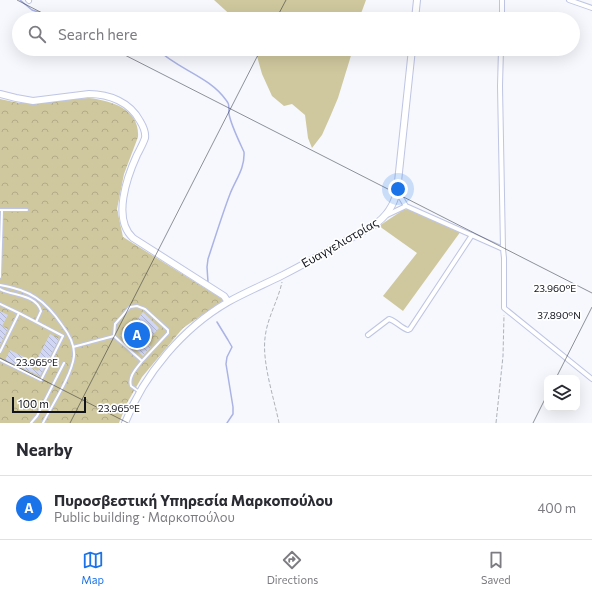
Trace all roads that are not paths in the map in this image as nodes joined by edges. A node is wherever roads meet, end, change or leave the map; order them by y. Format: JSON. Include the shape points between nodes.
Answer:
{"nodes":[{"id":1,"x":417,"y":0,"type":"edge"},
{"id":2,"x":502,"y":0,"type":"edge"},
{"id":3,"x":569,"y":0,"type":"edge"},
{"id":4,"x":592,"y":8,"type":"edge"},
{"id":5,"x":416,"y":12,"type":"edge"},
{"id":6,"x":502,"y":12,"type":"edge"},
{"id":7,"x":411,"y":56,"type":"edge"},
{"id":8,"x":501,"y":56,"type":"edge"},
{"id":9,"x":0,"y":94,"type":"edge"},
{"id":10,"x":397,"y":191,"type":"junction"},
{"id":11,"x":406,"y":206,"type":"junction"},
{"id":12,"x":1,"y":210,"type":"edge"},
{"id":13,"x":27,"y":210,"type":"dead end"},
{"id":14,"x":385,"y":216,"type":"junction"},
{"id":15,"x":472,"y":235,"type":"junction"},
{"id":16,"x":503,"y":249,"type":"junction"},
{"id":17,"x":0,"y":277,"type":"edge"},
{"id":18,"x":0,"y":285,"type":"edge"},
{"id":19,"x":0,"y":289,"type":"edge"},
{"id":20,"x":228,"y":302,"type":"junction"},
{"id":21,"x":0,"y":304,"type":"edge"},
{"id":22,"x":19,"y":313,"type":"junction"},
{"id":23,"x":36,"y":322,"type":"junction"},
{"id":24,"x":368,"y":335,"type":"dead end"},
{"id":25,"x":114,"y":336,"type":"junction"},
{"id":26,"x":73,"y":347,"type":"junction"},
{"id":27,"x":0,"y":352,"type":"edge"},
{"id":28,"x":0,"y":360,"type":"edge"},
{"id":29,"x":142,"y":361,"type":"junction"},
{"id":30,"x":64,"y":363,"type":"dead end"},
{"id":31,"x":592,"y":379,"type":"edge"},
{"id":32,"x":139,"y":392,"type":"junction"},
{"id":33,"x":31,"y":423,"type":"edge"},
{"id":34,"x":43,"y":423,"type":"edge"},
{"id":35,"x":125,"y":423,"type":"edge"}],
"edges":[{"from":1,"to":5,"type":"main road"},
{"from":2,"to":6,"type":"street"},
{"from":3,"to":4,"type":"street"},
{"from":7,"to":10,"type":"main road","name":"Ευαγγελιστρίας"},
{"from":8,"to":16,"type":"street"},
{"from":9,"to":20,"type":"main road","via":[[33,101],[96,94],[130,107],[139,117],[145,132],[123,202],[124,223],[128,234],[224,296]]},
{"from":10,"to":11,"type":"street"},
{"from":10,"to":14,"type":"main road","name":"Ευαγγελιστρίας"},
{"from":11,"to":14,"type":"street"},
{"from":11,"to":15,"type":"street"},
{"from":12,"to":13,"type":"lane"},
{"from":12,"to":17,"type":"lane"},
{"from":14,"to":20,"type":"main road","name":"Ευαγγελιστρίας","via":[[374,225],[283,275]]},
{"from":15,"to":16,"type":"street"},
{"from":15,"to":24,"type":"street","via":[[410,329],[405,329],[389,319]]},
{"from":16,"to":31,"type":"street","via":[[504,308]]},
{"from":18,"to":26,"type":"lane","via":[[14,287],[41,300],[67,332]]},
{"from":19,"to":23,"type":"lane","via":[[37,304],[41,311]]},
{"from":20,"to":32,"type":"main road","name":"Ευαγγελιστρίας","via":[[187,332]]},
{"from":21,"to":22,"type":"lane"},
{"from":22,"to":23,"type":"lane"},
{"from":22,"to":27,"type":"lane"},
{"from":23,"to":28,"type":"lane","via":[[63,336],[41,380]]},
{"from":25,"to":26,"type":"lane"},
{"from":25,"to":29,"type":"lane"},
{"from":25,"to":29,"type":"lane","via":[[115,324],[130,307],[145,309],[168,330],[168,333]]},
{"from":26,"to":34,"type":"lane","via":[[74,357],[68,375]]},
{"from":29,"to":32,"type":"lane","via":[[130,381],[131,386]]},
{"from":30,"to":33,"type":"lane"},
{"from":32,"to":35,"type":"main road","name":"Ευαγγελιστρίας"}]}
